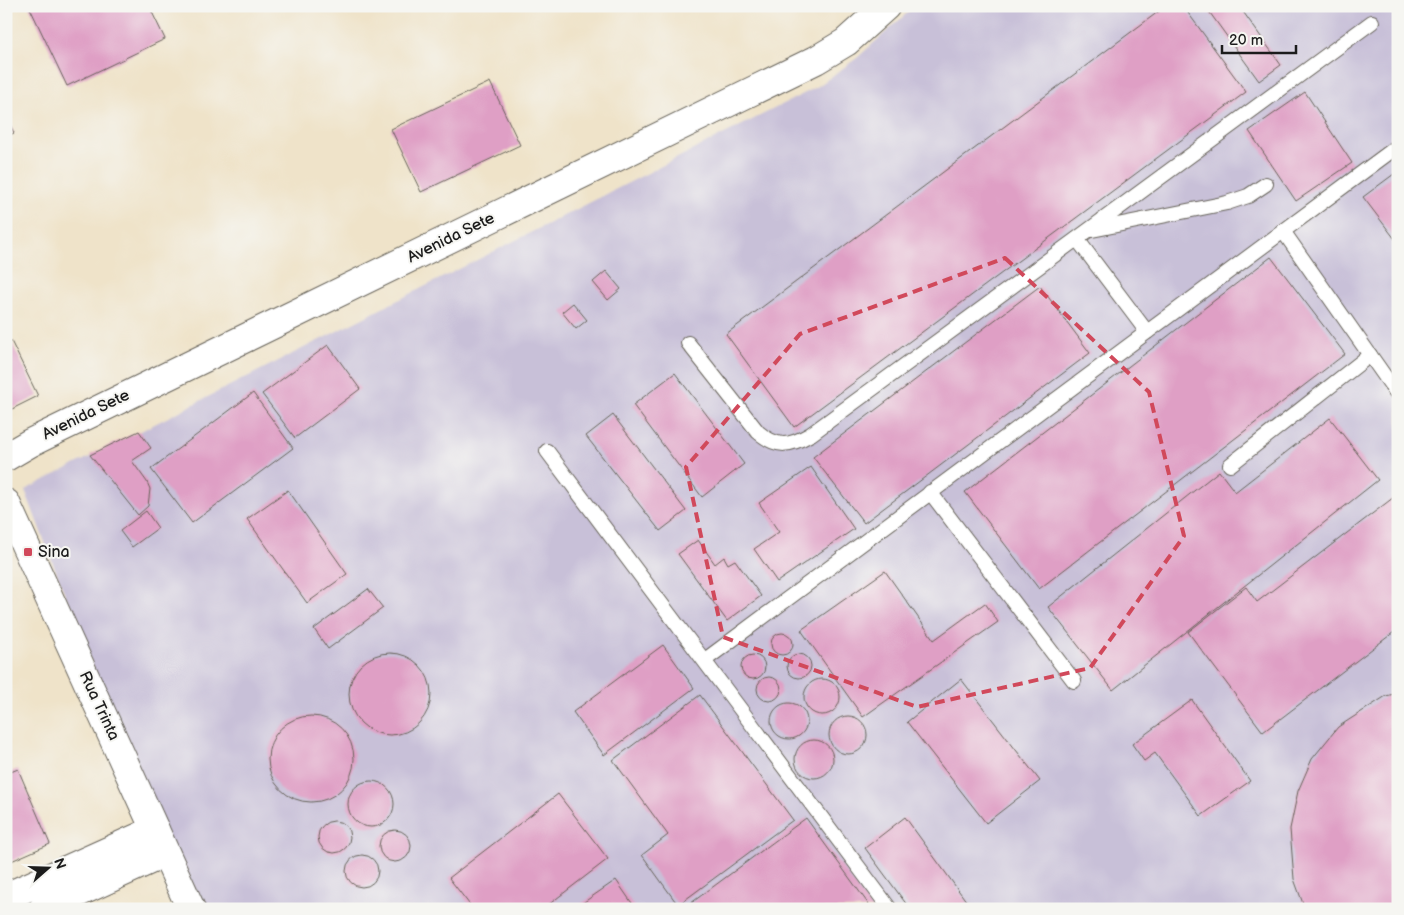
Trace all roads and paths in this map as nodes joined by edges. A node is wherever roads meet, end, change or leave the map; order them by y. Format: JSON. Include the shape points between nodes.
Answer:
{"nodes":[{"id":1,"x":886,"y":6,"type":"edge"},
{"id":2,"x":1372,"y":22,"type":"dead end"},
{"id":3,"x":1398,"y":146,"type":"edge"},
{"id":4,"x":1266,"y":184,"type":"dead end"},
{"id":5,"x":1284,"y":231,"type":"junction"},
{"id":6,"x":1082,"y":235,"type":"junction"},
{"id":7,"x":1147,"y":332,"type":"junction"},
{"id":8,"x":688,"y":343,"type":"dead end"},
{"id":9,"x":1370,"y":356,"type":"junction"},
{"id":10,"x":1398,"y":395,"type":"edge"},
{"id":11,"x":547,"y":451,"type":"dead end"},
{"id":12,"x":6,"y":457,"type":"edge"},
{"id":13,"x":1230,"y":465,"type":"dead end"},
{"id":14,"x":930,"y":492,"type":"junction"},
{"id":15,"x":6,"y":503,"type":"edge"},
{"id":16,"x":704,"y":660,"type":"junction"},
{"id":17,"x":1074,"y":681,"type":"dead end"},
{"id":18,"x":160,"y":842,"type":"junction"},
{"id":19,"x":6,"y":897,"type":"edge"},
{"id":20,"x":43,"y":909,"type":"edge"},
{"id":21,"x":191,"y":909,"type":"edge"},
{"id":22,"x":890,"y":909,"type":"edge"}],
"edges":[{"from":1,"to":12,"type":"street","name":"Avenida Sete","via":[[846,42],[816,60],[231,343]]},
{"from":2,"to":6,"type":"lane"},
{"from":3,"to":5,"type":"lane"},
{"from":4,"to":6,"type":"lane","via":[[1248,196],[1227,203]]},
{"from":5,"to":7,"type":"lane"},
{"from":5,"to":9,"type":"lane"},
{"from":6,"to":7,"type":"lane"},
{"from":6,"to":8,"type":"lane","via":[[795,443],[769,441],[758,432]]},
{"from":7,"to":14,"type":"lane"},
{"from":9,"to":10,"type":"lane"},
{"from":9,"to":13,"type":"lane"},
{"from":11,"to":16,"type":"lane"},
{"from":14,"to":16,"type":"lane"},
{"from":14,"to":17,"type":"lane"},
{"from":15,"to":18,"type":"street","name":"Rua Trinta"},
{"from":16,"to":22,"type":"lane"},
{"from":18,"to":19,"type":"street"},
{"from":18,"to":20,"type":"street"},
{"from":18,"to":21,"type":"street","name":"Rua Trinta"}]}
